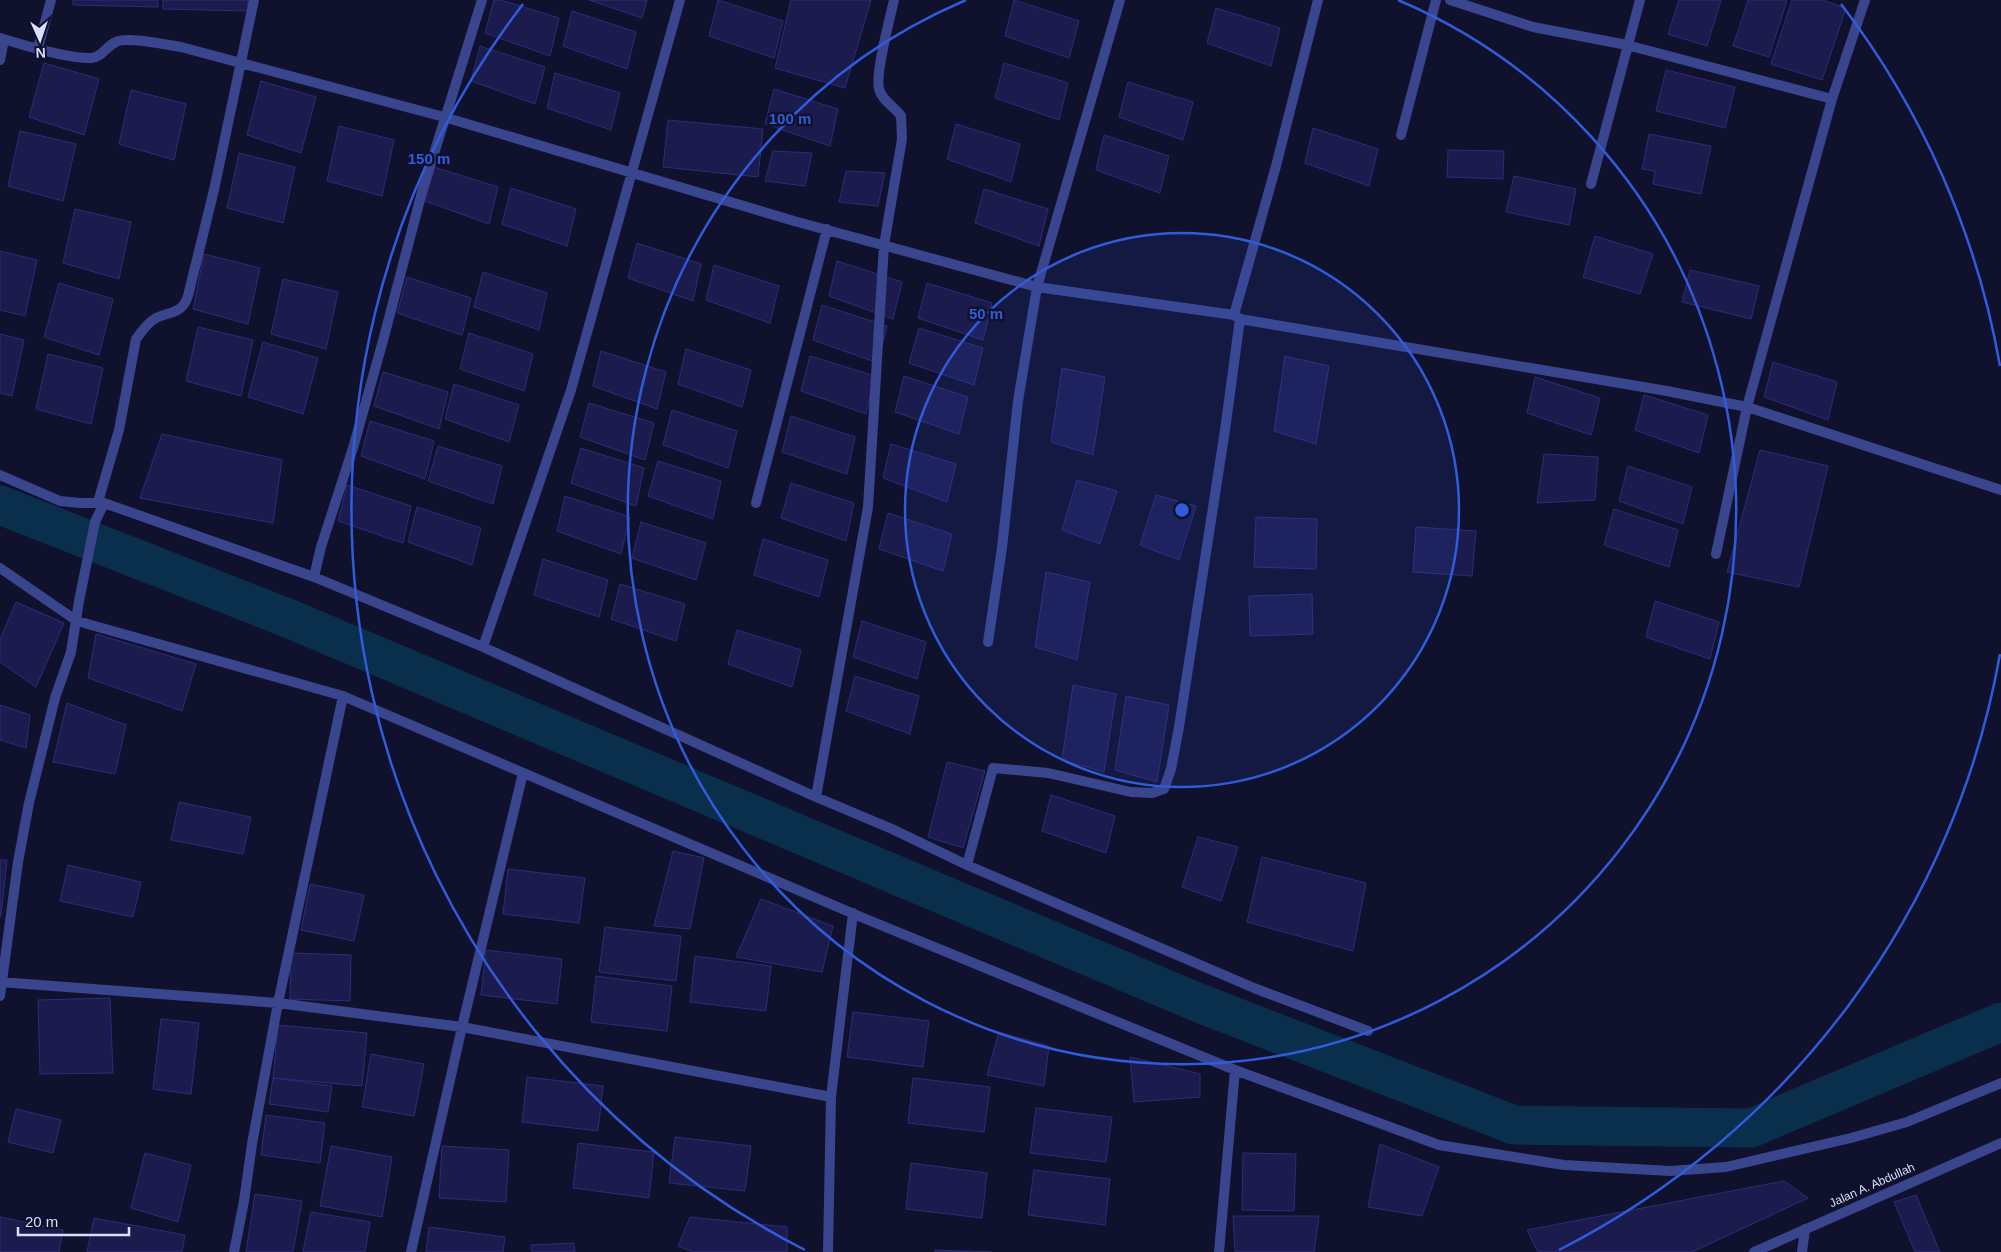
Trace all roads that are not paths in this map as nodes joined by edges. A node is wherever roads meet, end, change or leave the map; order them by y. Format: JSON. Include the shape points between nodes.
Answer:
{"nodes":[{"id":1,"x":51,"y":0,"type":"edge"},
{"id":2,"x":254,"y":0,"type":"edge"},
{"id":3,"x":482,"y":0,"type":"edge"},
{"id":4,"x":680,"y":0,"type":"edge"},
{"id":5,"x":894,"y":0,"type":"edge"},
{"id":6,"x":1120,"y":0,"type":"edge"},
{"id":7,"x":1318,"y":0,"type":"edge"},
{"id":8,"x":1436,"y":0,"type":"edge"},
{"id":9,"x":1450,"y":0,"type":"edge"},
{"id":10,"x":1640,"y":0,"type":"edge"},
{"id":11,"x":1865,"y":0,"type":"edge"},
{"id":12,"x":2,"y":39,"type":"edge"},
{"id":13,"x":1628,"y":45,"type":"junction"},
{"id":14,"x":38,"y":48,"type":"junction"},
{"id":15,"x":0,"y":60,"type":"edge"},
{"id":16,"x":242,"y":64,"type":"junction"},
{"id":17,"x":1832,"y":100,"type":"junction"},
{"id":18,"x":444,"y":117,"type":"junction"},
{"id":19,"x":1400,"y":135,"type":"dead end"},
{"id":20,"x":631,"y":173,"type":"junction"},
{"id":21,"x":1591,"y":184,"type":"dead end"},
{"id":22,"x":827,"y":229,"type":"junction"},
{"id":23,"x":884,"y":245,"type":"junction"},
{"id":24,"x":1037,"y":287,"type":"junction"},
{"id":25,"x":1237,"y":317,"type":"junction"},
{"id":26,"x":1747,"y":408,"type":"junction"},
{"id":27,"x":0,"y":475,"type":"edge"},
{"id":28,"x":2001,"y":490,"type":"edge"},
{"id":29,"x":101,"y":503,"type":"junction"},
{"id":30,"x":756,"y":503,"type":"dead end"},
{"id":31,"x":1716,"y":554,"type":"dead end"},
{"id":32,"x":0,"y":568,"type":"edge"},
{"id":33,"x":314,"y":577,"type":"junction"},
{"id":34,"x":76,"y":621,"type":"junction"},
{"id":35,"x":988,"y":642,"type":"dead end"},
{"id":36,"x":483,"y":647,"type":"junction"},
{"id":37,"x":344,"y":696,"type":"junction"},
{"id":38,"x":523,"y":773,"type":"junction"},
{"id":39,"x":816,"y":797,"type":"junction"},
{"id":40,"x":967,"y":865,"type":"junction"},
{"id":41,"x":852,"y":913,"type":"junction"},
{"id":42,"x":2,"y":982,"type":"edge"},
{"id":43,"x":0,"y":996,"type":"edge"},
{"id":44,"x":278,"y":1003,"type":"junction"},
{"id":45,"x":462,"y":1027,"type":"junction"},
{"id":46,"x":1368,"y":1031,"type":"dead end"},
{"id":47,"x":1235,"y":1070,"type":"junction"},
{"id":48,"x":2001,"y":1083,"type":"edge"},
{"id":49,"x":831,"y":1097,"type":"junction"},
{"id":50,"x":2001,"y":1143,"type":"edge"},
{"id":51,"x":1805,"y":1229,"type":"junction"},
{"id":52,"x":234,"y":1252,"type":"edge"},
{"id":53,"x":411,"y":1252,"type":"edge"},
{"id":54,"x":828,"y":1252,"type":"edge"},
{"id":55,"x":1219,"y":1252,"type":"edge"},
{"id":56,"x":1754,"y":1252,"type":"edge"},
{"id":57,"x":1802,"y":1252,"type":"edge"}],
"edges":[{"from":1,"to":14,"type":"street"},
{"from":2,"to":16,"type":"street"},
{"from":3,"to":18,"type":"street"},
{"from":4,"to":20,"type":"street"},
{"from":5,"to":23,"type":"street","via":[[879,88],[885,100],[901,116],[902,139]]},
{"from":6,"to":24,"type":"street"},
{"from":7,"to":25,"type":"street"},
{"from":8,"to":19,"type":"street"},
{"from":9,"to":13,"type":"street","via":[[1533,28]]},
{"from":10,"to":13,"type":"street"},
{"from":11,"to":17,"type":"street"},
{"from":12,"to":14,"type":"street"},
{"from":12,"to":15,"type":"street"},
{"from":13,"to":17,"type":"street"},
{"from":13,"to":21,"type":"street"},
{"from":14,"to":16,"type":"street","via":[[92,58],[122,40],[148,42],[181,47]]},
{"from":16,"to":18,"type":"street"},
{"from":16,"to":29,"type":"street","via":[[188,296],[185,305],[155,319],[136,339]]},
{"from":17,"to":26,"type":"street"},
{"from":18,"to":20,"type":"street"},
{"from":18,"to":33,"type":"street"},
{"from":20,"to":22,"type":"street"},
{"from":20,"to":36,"type":"street","via":[[571,390]]},
{"from":22,"to":23,"type":"street"},
{"from":22,"to":30,"type":"street"},
{"from":23,"to":24,"type":"street"},
{"from":23,"to":39,"type":"street","via":[[868,507]]},
{"from":24,"to":25,"type":"street"},
{"from":24,"to":35,"type":"street","via":[[1018,401]]},
{"from":25,"to":26,"type":"street","via":[[1667,391]]},
{"from":25,"to":40,"type":"street","via":[[1225,430],[1179,727],[1164,789],[1152,793],[1131,792],[1048,773],[993,768]]},
{"from":26,"to":28,"type":"street"},
{"from":26,"to":31,"type":"street"},
{"from":27,"to":29,"type":"street","via":[[60,501]]},
{"from":29,"to":33,"type":"street"},
{"from":29,"to":34,"type":"street"},
{"from":32,"to":34,"type":"street"},
{"from":33,"to":36,"type":"street"},
{"from":34,"to":37,"type":"street"},
{"from":34,"to":42,"type":"street","via":[[71,652],[55,698],[29,803]]},
{"from":36,"to":39,"type":"street"},
{"from":37,"to":38,"type":"street"},
{"from":37,"to":44,"type":"street"},
{"from":38,"to":41,"type":"street"},
{"from":38,"to":45,"type":"street"},
{"from":39,"to":40,"type":"street"},
{"from":40,"to":46,"type":"street","via":[[1254,988]]},
{"from":41,"to":47,"type":"street"},
{"from":41,"to":49,"type":"street"},
{"from":42,"to":43,"type":"street"},
{"from":42,"to":44,"type":"street"},
{"from":44,"to":45,"type":"street"},
{"from":44,"to":52,"type":"street"},
{"from":45,"to":49,"type":"street"},
{"from":45,"to":53,"type":"street"},
{"from":47,"to":48,"type":"street","via":[[1439,1145],[1564,1164],[1670,1171],[1726,1167],[1851,1138],[1908,1122]]},
{"from":47,"to":55,"type":"street"},
{"from":49,"to":54,"type":"street"},
{"from":50,"to":51,"type":"street","name":"Jalan A. Abdullah"},
{"from":51,"to":56,"type":"street","name":"Jalan A. Abdullah"},
{"from":51,"to":57,"type":"street"}]}
